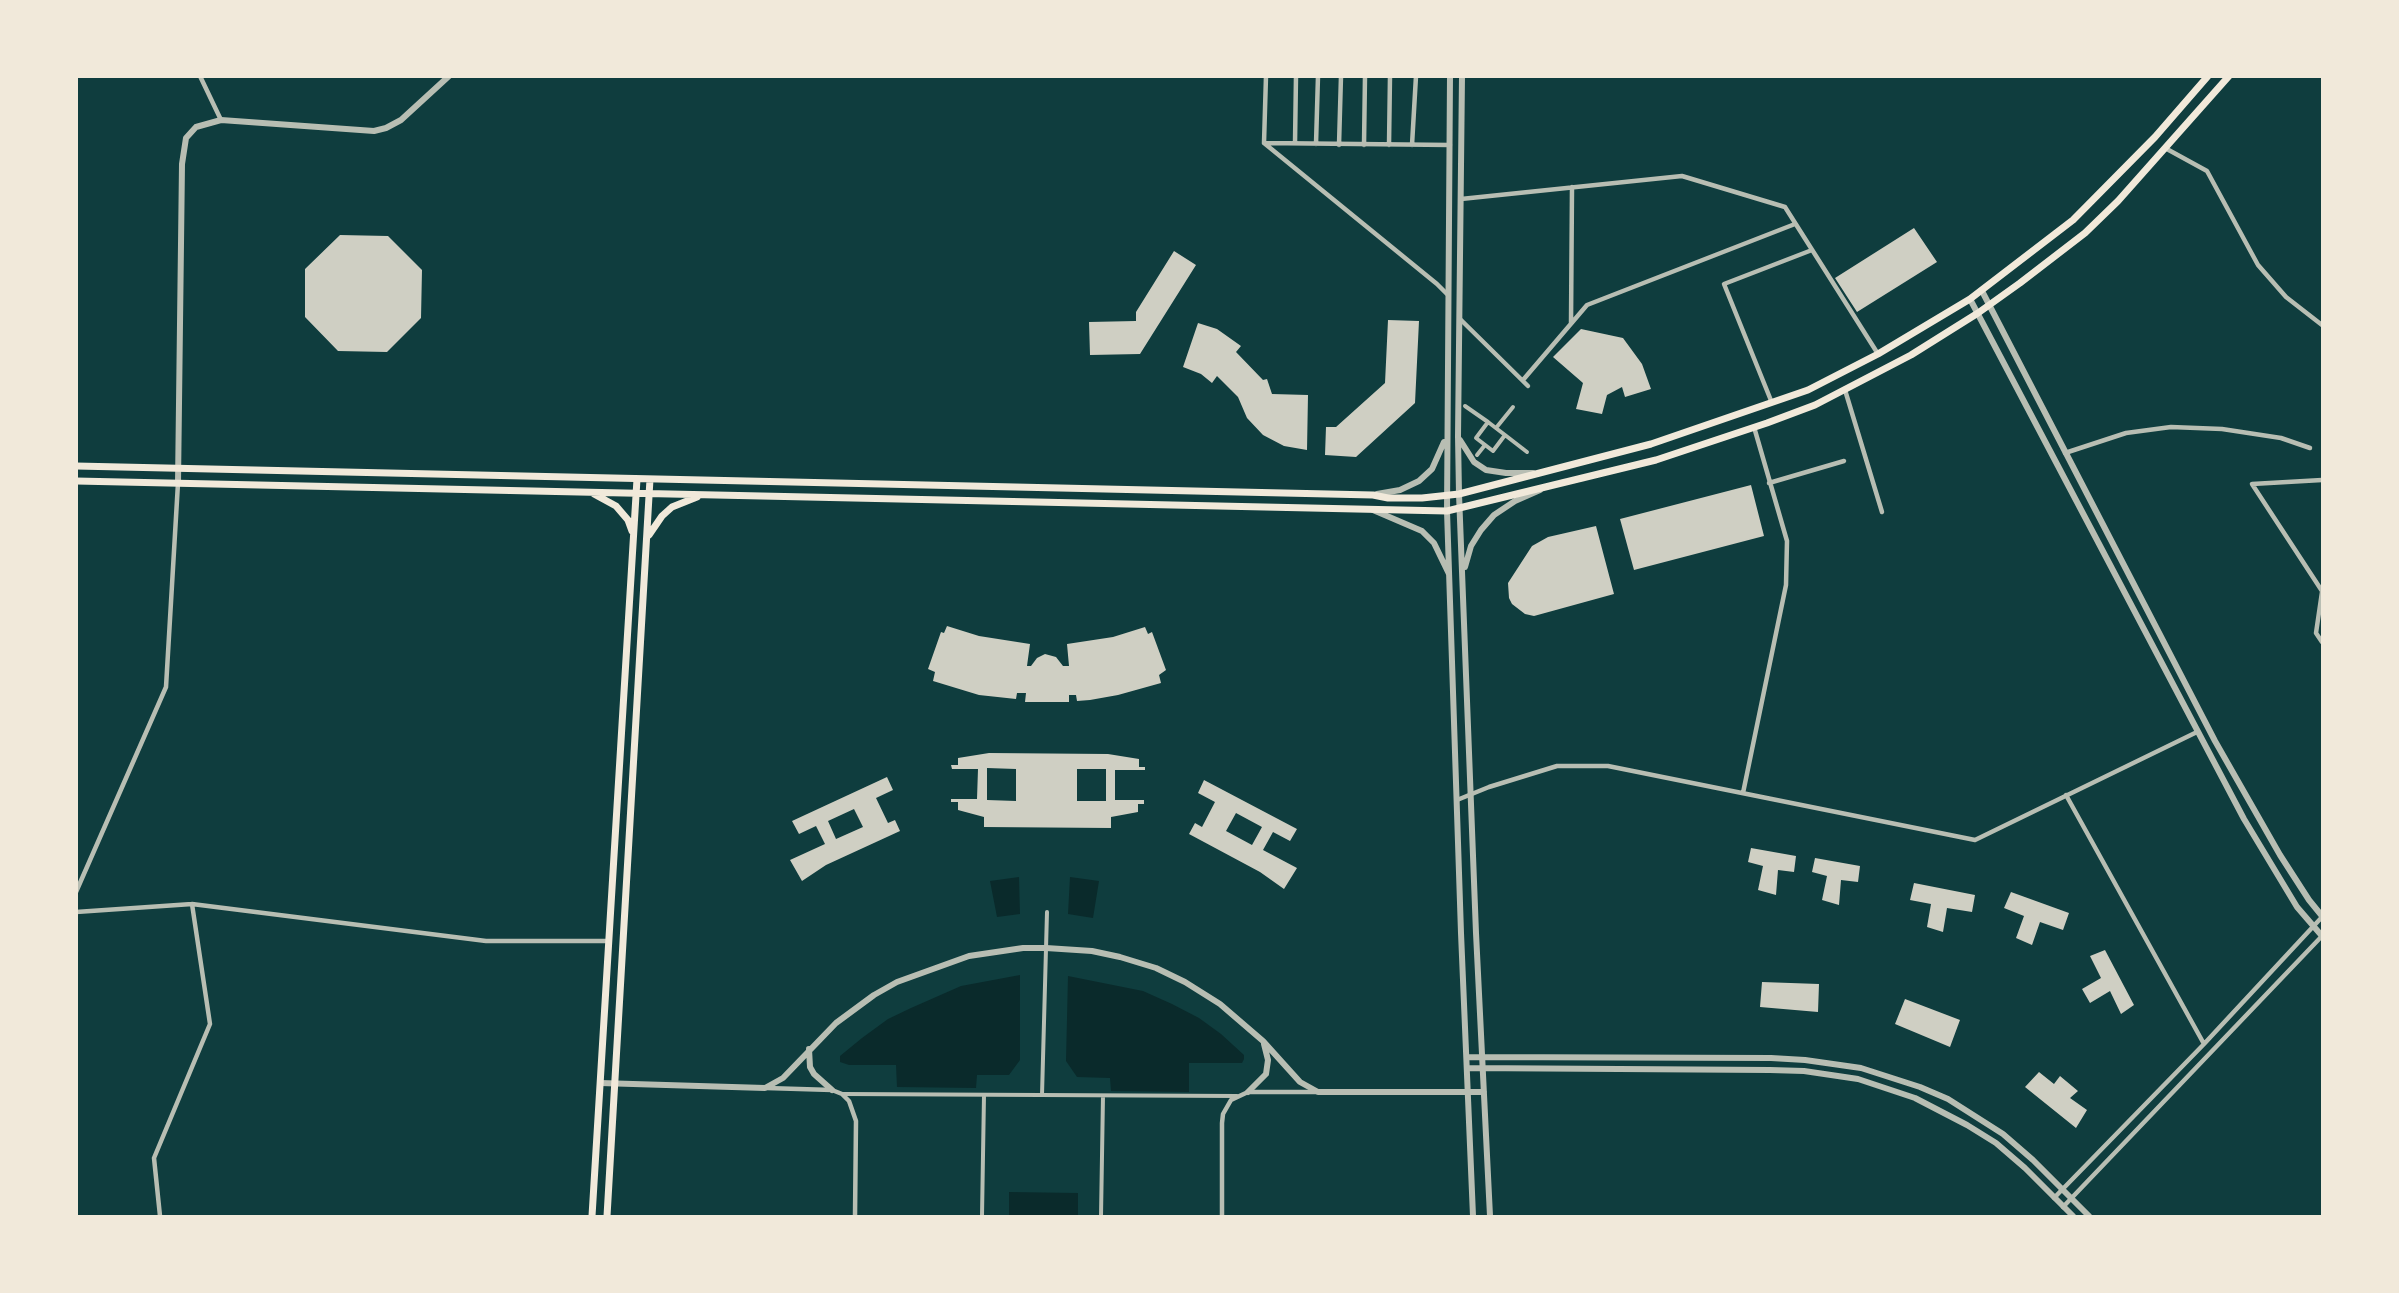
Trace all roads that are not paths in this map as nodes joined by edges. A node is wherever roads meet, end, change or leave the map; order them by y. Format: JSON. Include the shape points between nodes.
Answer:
{"nodes":[{"id":1,"x":200,"y":76,"type":"edge"},
{"id":2,"x":449,"y":76,"type":"edge"},
{"id":3,"x":1266,"y":76,"type":"edge"},
{"id":4,"x":1296,"y":76,"type":"edge"},
{"id":5,"x":1318,"y":76,"type":"edge"},
{"id":6,"x":1341,"y":76,"type":"edge"},
{"id":7,"x":1365,"y":76,"type":"edge"},
{"id":8,"x":1390,"y":76,"type":"edge"},
{"id":9,"x":1416,"y":76,"type":"edge"},
{"id":10,"x":1450,"y":76,"type":"edge"},
{"id":11,"x":1462,"y":76,"type":"edge"},
{"id":12,"x":2208,"y":76,"type":"edge"},
{"id":13,"x":2229,"y":76,"type":"edge"},
{"id":14,"x":221,"y":120,"type":"junction"},
{"id":15,"x":1264,"y":143,"type":"junction"},
{"id":16,"x":1295,"y":144,"type":"junction"},
{"id":17,"x":1316,"y":144,"type":"junction"},
{"id":18,"x":1339,"y":145,"type":"junction"},
{"id":19,"x":1389,"y":145,"type":"junction"},
{"id":20,"x":1412,"y":145,"type":"junction"},
{"id":21,"x":1450,"y":145,"type":"junction"},
{"id":22,"x":1364,"y":146,"type":"junction"},
{"id":23,"x":2165,"y":148,"type":"junction"},
{"id":24,"x":1572,"y":187,"type":"junction"},
{"id":25,"x":1461,"y":199,"type":"junction"},
{"id":26,"x":1795,"y":224,"type":"junction"},
{"id":27,"x":1812,"y":250,"type":"junction"},
{"id":28,"x":1982,"y":291,"type":"junction"},
{"id":29,"x":1448,"y":295,"type":"junction"},
{"id":30,"x":1970,"y":299,"type":"junction"},
{"id":31,"x":1989,"y":305,"type":"junction"},
{"id":32,"x":1978,"y":313,"type":"junction"},
{"id":33,"x":1459,"y":318,"type":"junction"},
{"id":34,"x":1571,"y":323,"type":"junction"},
{"id":35,"x":2322,"y":325,"type":"edge"},
{"id":36,"x":1878,"y":354,"type":"junction"},
{"id":37,"x":1522,"y":380,"type":"junction"},
{"id":38,"x":1528,"y":386,"type":"dead end"},
{"id":39,"x":1845,"y":390,"type":"junction"},
{"id":40,"x":1772,"y":403,"type":"junction"},
{"id":41,"x":1465,"y":406,"type":"dead end"},
{"id":42,"x":1513,"y":407,"type":"dead end"},
{"id":43,"x":1488,"y":422,"type":"junction"},
{"id":44,"x":1754,"y":427,"type":"junction"},
{"id":45,"x":1496,"y":428,"type":"junction"},
{"id":46,"x":1505,"y":435,"type":"junction"},
{"id":47,"x":1447,"y":436,"type":"junction"},
{"id":48,"x":1458,"y":436,"type":"junction"},
{"id":49,"x":1485,"y":445,"type":"junction"},
{"id":50,"x":2310,"y":448,"type":"dead end"},
{"id":51,"x":1527,"y":452,"type":"dead end"},
{"id":52,"x":2065,"y":453,"type":"junction"},
{"id":53,"x":1477,"y":455,"type":"dead end"},
{"id":54,"x":1844,"y":462,"type":"dead end"},
{"id":55,"x":76,"y":466,"type":"edge"},
{"id":56,"x":178,"y":468,"type":"junction"},
{"id":57,"x":1540,"y":473,"type":"junction"},
{"id":58,"x":637,"y":479,"type":"junction"},
{"id":59,"x":650,"y":479,"type":"junction"},
{"id":60,"x":2322,"y":480,"type":"edge"},
{"id":61,"x":76,"y":481,"type":"edge"},
{"id":62,"x":178,"y":483,"type":"junction"},
{"id":63,"x":1769,"y":483,"type":"junction"},
{"id":64,"x":1544,"y":489,"type":"junction"},
{"id":65,"x":583,"y":492,"type":"junction"},
{"id":66,"x":637,"y":493,"type":"junction"},
{"id":67,"x":650,"y":494,"type":"junction"},
{"id":68,"x":1459,"y":494,"type":"junction"},
{"id":69,"x":708,"y":495,"type":"junction"},
{"id":70,"x":1373,"y":495,"type":"junction"},
{"id":71,"x":1447,"y":496,"type":"junction"},
{"id":72,"x":1461,"y":508,"type":"junction"},
{"id":73,"x":1373,"y":510,"type":"junction"},
{"id":74,"x":1447,"y":512,"type":"junction"},
{"id":75,"x":1882,"y":512,"type":"dead end"},
{"id":76,"x":632,"y":537,"type":"junction"},
{"id":77,"x":648,"y":537,"type":"junction"},
{"id":78,"x":1463,"y":573,"type":"junction"},
{"id":79,"x":1450,"y":576,"type":"junction"},
{"id":80,"x":2322,"y":591,"type":"edge"},
{"id":81,"x":2322,"y":642,"type":"edge"},
{"id":82,"x":2197,"y":732,"type":"junction"},
{"id":83,"x":1743,"y":793,"type":"junction"},
{"id":84,"x":1472,"y":795,"type":"junction"},
{"id":85,"x":2066,"y":795,"type":"junction"},
{"id":86,"x":1457,"y":800,"type":"junction"},
{"id":87,"x":76,"y":892,"type":"edge"},
{"id":88,"x":192,"y":904,"type":"junction"},
{"id":89,"x":76,"y":912,"type":"edge"},
{"id":90,"x":1047,"y":912,"type":"dead end"},
{"id":91,"x":2322,"y":916,"type":"edge"},
{"id":92,"x":2313,"y":926,"type":"junction"},
{"id":93,"x":2322,"y":936,"type":"edge"},
{"id":94,"x":608,"y":941,"type":"junction"},
{"id":95,"x":1046,"y":948,"type":"junction"},
{"id":96,"x":1263,"y":1041,"type":"junction"},
{"id":97,"x":2204,"y":1044,"type":"junction"},
{"id":98,"x":809,"y":1049,"type":"junction"},
{"id":99,"x":1482,"y":1057,"type":"junction"},
{"id":100,"x":1467,"y":1058,"type":"junction"},
{"id":101,"x":1467,"y":1068,"type":"junction"},
{"id":102,"x":1483,"y":1068,"type":"junction"},
{"id":103,"x":600,"y":1083,"type":"junction"},
{"id":104,"x":615,"y":1084,"type":"junction"},
{"id":105,"x":765,"y":1088,"type":"junction"},
{"id":106,"x":832,"y":1090,"type":"junction"},
{"id":107,"x":1248,"y":1092,"type":"junction"},
{"id":108,"x":1318,"y":1092,"type":"junction"},
{"id":109,"x":1469,"y":1092,"type":"junction"},
{"id":110,"x":1484,"y":1092,"type":"junction"},
{"id":111,"x":842,"y":1094,"type":"junction"},
{"id":112,"x":984,"y":1095,"type":"junction"},
{"id":113,"x":1042,"y":1095,"type":"junction"},
{"id":114,"x":1103,"y":1096,"type":"junction"},
{"id":115,"x":1237,"y":1096,"type":"junction"},
{"id":116,"x":2062,"y":1189,"type":"junction"},
{"id":117,"x":2054,"y":1198,"type":"junction"},
{"id":118,"x":2072,"y":1198,"type":"junction"},
{"id":119,"x":2063,"y":1207,"type":"junction"},
{"id":120,"x":160,"y":1216,"type":"edge"},
{"id":121,"x":592,"y":1216,"type":"edge"},
{"id":122,"x":607,"y":1216,"type":"edge"},
{"id":123,"x":855,"y":1216,"type":"edge"},
{"id":124,"x":982,"y":1216,"type":"edge"},
{"id":125,"x":1101,"y":1216,"type":"edge"},
{"id":126,"x":1222,"y":1216,"type":"edge"},
{"id":127,"x":1473,"y":1216,"type":"edge"},
{"id":128,"x":1490,"y":1216,"type":"edge"},
{"id":129,"x":2073,"y":1216,"type":"edge"},
{"id":130,"x":2089,"y":1216,"type":"edge"}],
"edges":[{"from":1,"to":14,"type":"street"},
{"from":2,"to":14,"type":"street","via":[[401,120],[374,131]]},
{"from":3,"to":15,"type":"street"},
{"from":4,"to":16,"type":"street"},
{"from":5,"to":17,"type":"street"},
{"from":6,"to":18,"type":"street"},
{"from":7,"to":22,"type":"street"},
{"from":8,"to":19,"type":"street"},
{"from":9,"to":20,"type":"street"},
{"from":10,"to":21,"type":"street"},
{"from":11,"to":25,"type":"street"},
{"from":12,"to":28,"type":"main road","via":[[2073,220]]},
{"from":13,"to":23,"type":"main road"},
{"from":14,"to":56,"type":"street","via":[[196,127],[186,138],[182,164]]},
{"from":15,"to":16,"type":"street"},
{"from":15,"to":29,"type":"street"},
{"from":16,"to":17,"type":"street"},
{"from":17,"to":18,"type":"street"},
{"from":18,"to":22,"type":"street"},
{"from":19,"to":20,"type":"street"},
{"from":19,"to":22,"type":"street"},
{"from":20,"to":21,"type":"street"},
{"from":21,"to":29,"type":"street"},
{"from":23,"to":31,"type":"main road","via":[[2085,232]]},
{"from":23,"to":35,"type":"street","via":[[2207,171],[2258,265],[2286,297]]},
{"from":24,"to":25,"type":"street"},
{"from":24,"to":26,"type":"street","via":[[1682,176],[1785,207]]},
{"from":24,"to":34,"type":"street"},
{"from":25,"to":33,"type":"street"},
{"from":26,"to":27,"type":"street"},
{"from":26,"to":34,"type":"street","via":[[1587,305]]},
{"from":27,"to":36,"type":"street"},
{"from":27,"to":40,"type":"street","via":[[1724,284]]},
{"from":28,"to":30,"type":"main road"},
{"from":28,"to":31,"type":"street"},
{"from":29,"to":47,"type":"street"},
{"from":30,"to":32,"type":"street"},
{"from":30,"to":36,"type":"main road"},
{"from":31,"to":32,"type":"main road"},
{"from":31,"to":52,"type":"street"},
{"from":32,"to":39,"type":"main road"},
{"from":32,"to":82,"type":"street"},
{"from":33,"to":37,"type":"street"},
{"from":33,"to":48,"type":"street"},
{"from":34,"to":37,"type":"street"},
{"from":36,"to":40,"type":"main road","via":[[1808,390]]},
{"from":37,"to":38,"type":"street"},
{"from":39,"to":44,"type":"main road"},
{"from":39,"to":75,"type":"street"},
{"from":40,"to":57,"type":"main road","via":[[1651,444]]},
{"from":41,"to":43,"type":"street"},
{"from":42,"to":45,"type":"street"},
{"from":43,"to":45,"type":"street"},
{"from":43,"to":49,"type":"street","via":[[1476,438]]},
{"from":44,"to":63,"type":"street"},
{"from":44,"to":64,"type":"main road","via":[[1656,460]]},
{"from":45,"to":46,"type":"street"},
{"from":46,"to":49,"type":"street","via":[[1492,451]]},
{"from":46,"to":51,"type":"street"},
{"from":47,"to":70,"type":"street","via":[[1432,469],[1419,481],[1400,490]]},
{"from":47,"to":71,"type":"street"},
{"from":48,"to":57,"type":"street","via":[[1474,462],[1486,470]]},
{"from":48,"to":68,"type":"street"},
{"from":49,"to":53,"type":"street"},
{"from":50,"to":52,"type":"street","via":[[2281,438],[2222,429],[2172,427],[2126,433]]},
{"from":52,"to":91,"type":"street","via":[[2215,741],[2280,855]]},
{"from":54,"to":63,"type":"street"},
{"from":55,"to":56,"type":"main road"},
{"from":56,"to":58,"type":"main road"},
{"from":56,"to":62,"type":"street"},
{"from":57,"to":68,"type":"main road"},
{"from":58,"to":59,"type":"main road"},
{"from":58,"to":66,"type":"main road"},
{"from":59,"to":67,"type":"main road"},
{"from":59,"to":70,"type":"main road"},
{"from":60,"to":80,"type":"street","via":[[2252,484]]},
{"from":61,"to":62,"type":"main road"},
{"from":62,"to":65,"type":"main road"},
{"from":62,"to":87,"type":"street","via":[[166,687]]},
{"from":63,"to":83,"type":"street","via":[[1787,541],[1786,585]]},
{"from":64,"to":72,"type":"main road"},
{"from":64,"to":78,"type":"street","via":[[1515,501],[1494,516],[1471,546]]},
{"from":65,"to":66,"type":"main road"},
{"from":65,"to":76,"type":"main road","via":[[601,496],[616,506],[628,520]]},
{"from":66,"to":67,"type":"main road"},
{"from":66,"to":76,"type":"main road"},
{"from":67,"to":69,"type":"main road"},
{"from":67,"to":77,"type":"main road"},
{"from":68,"to":71,"type":"main road"},
{"from":68,"to":72,"type":"street"},
{"from":69,"to":73,"type":"main road"},
{"from":69,"to":77,"type":"main road","via":[[672,507]]},
{"from":70,"to":71,"type":"main road"},
{"from":71,"to":74,"type":"street"},
{"from":72,"to":74,"type":"main road"},
{"from":72,"to":78,"type":"street"},
{"from":73,"to":74,"type":"main road"},
{"from":73,"to":79,"type":"street","via":[[1422,531],[1434,543]]},
{"from":74,"to":79,"type":"street"},
{"from":76,"to":94,"type":"main road"},
{"from":77,"to":104,"type":"main road"},
{"from":78,"to":84,"type":"street"},
{"from":79,"to":86,"type":"street"},
{"from":80,"to":81,"type":"street","via":[[2316,633]]},
{"from":82,"to":85,"type":"street"},
{"from":82,"to":92,"type":"street","via":[[2262,850]]},
{"from":83,"to":84,"type":"street","via":[[1608,766],[1577,765],[1557,766],[1489,786]]},
{"from":83,"to":85,"type":"street","via":[[1975,840]]},
{"from":84,"to":86,"type":"street"},
{"from":84,"to":99,"type":"street"},
{"from":85,"to":97,"type":"street"},
{"from":86,"to":100,"type":"street"},
{"from":88,"to":89,"type":"street"},
{"from":88,"to":94,"type":"street","via":[[486,941]]},
{"from":88,"to":120,"type":"street","via":[[210,1024],[154,1158]]},
{"from":90,"to":95,"type":"street"},
{"from":91,"to":92,"type":"street"},
{"from":92,"to":93,"type":"street"},
{"from":92,"to":97,"type":"street"},
{"from":93,"to":118,"type":"street"},
{"from":94,"to":103,"type":"main road"},
{"from":95,"to":96,"type":"street","via":[[1092,951],[1156,968],[1220,1004]]},
{"from":95,"to":98,"type":"street","via":[[969,956],[897,982],[855,1008]]},
{"from":95,"to":113,"type":"street"},
{"from":96,"to":107,"type":"street","via":[[1268,1067]]},
{"from":96,"to":108,"type":"street","via":[[1300,1082]]},
{"from":97,"to":116,"type":"street"},
{"from":98,"to":105,"type":"street","via":[[783,1078]]},
{"from":98,"to":106,"type":"street","via":[[814,1074]]},
{"from":99,"to":100,"type":"street"},
{"from":99,"to":102,"type":"street"},
{"from":99,"to":116,"type":"street","via":[[1771,1058],[1861,1068],[1920,1087],[1974,1115],[2003,1134]]},
{"from":100,"to":101,"type":"street"},
{"from":101,"to":102,"type":"street"},
{"from":101,"to":109,"type":"street"},
{"from":102,"to":110,"type":"street"},
{"from":102,"to":117,"type":"street","via":[[1770,1070],[1858,1079],[1915,1098],[1967,1125],[1996,1143]]},
{"from":103,"to":104,"type":"street"},
{"from":103,"to":121,"type":"main road"},
{"from":104,"to":105,"type":"street"},
{"from":104,"to":122,"type":"main road"},
{"from":105,"to":106,"type":"street"},
{"from":106,"to":111,"type":"street"},
{"from":107,"to":108,"type":"street"},
{"from":107,"to":115,"type":"street"},
{"from":108,"to":109,"type":"street"},
{"from":109,"to":110,"type":"street"},
{"from":109,"to":127,"type":"street"},
{"from":110,"to":128,"type":"street"},
{"from":111,"to":112,"type":"street"},
{"from":111,"to":123,"type":"street","via":[[856,1121]]},
{"from":112,"to":113,"type":"street"},
{"from":112,"to":124,"type":"street"},
{"from":113,"to":114,"type":"street"},
{"from":114,"to":115,"type":"street"},
{"from":114,"to":125,"type":"street"},
{"from":115,"to":126,"type":"street","via":[[1223,1114]]},
{"from":116,"to":117,"type":"street"},
{"from":116,"to":118,"type":"street"},
{"from":117,"to":119,"type":"street"},
{"from":118,"to":119,"type":"street"},
{"from":118,"to":130,"type":"street"},
{"from":119,"to":129,"type":"street"}]}
